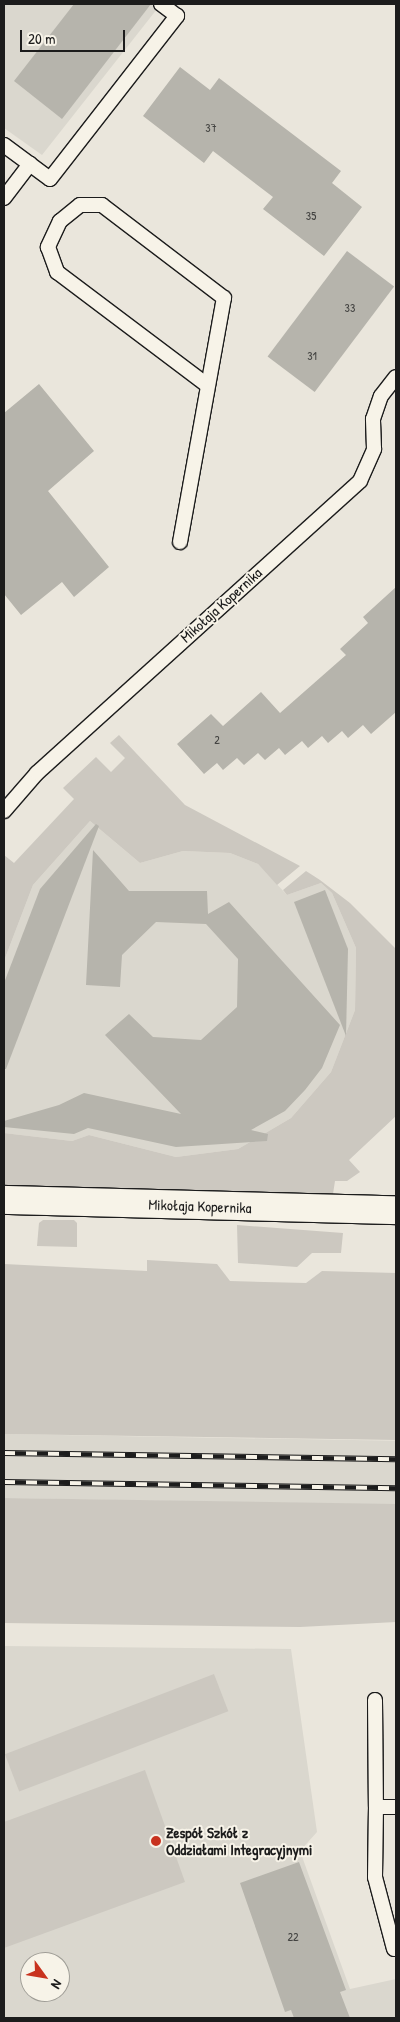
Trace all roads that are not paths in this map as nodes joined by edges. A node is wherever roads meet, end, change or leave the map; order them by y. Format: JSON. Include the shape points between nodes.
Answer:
{"nodes":[{"id":1,"x":161,"y":4,"type":"edge"},
{"id":2,"x":4,"y":145,"type":"edge"},
{"id":3,"x":30,"y":164,"type":"junction"},
{"id":4,"x":4,"y":198,"type":"edge"},
{"id":5,"x":396,"y":377,"type":"edge"},
{"id":6,"x":207,"y":385,"type":"junction"},
{"id":7,"x":180,"y":542,"type":"dead end"},
{"id":8,"x":4,"y":811,"type":"edge"},
{"id":9,"x":4,"y":1200,"type":"edge"},
{"id":10,"x":396,"y":1206,"type":"edge"},
{"id":11,"x":396,"y":1210,"type":"edge"},
{"id":12,"x":375,"y":1700,"type":"dead end"},
{"id":13,"x":376,"y":1807,"type":"junction"},
{"id":14,"x":396,"y":1807,"type":"edge"},
{"id":15,"x":394,"y":1950,"type":"dead end"}],
"edges":[{"from":1,"to":3,"type":"lane","via":[[177,16],[50,179]]},
{"from":2,"to":3,"type":"lane"},
{"from":3,"to":4,"type":"lane"},
{"from":5,"to":8,"type":"lane","name":"Mikołaja Kopernika","via":[[380,396],[373,419],[374,449],[360,480],[37,773]]},
{"from":6,"to":6,"type":"lane","via":[[224,298],[102,205],[80,205],[60,221],[48,247],[58,272]]},
{"from":6,"to":7,"type":"lane"},
{"from":9,"to":11,"type":"street","name":"Mikołaja Kopernika"},
{"from":10,"to":11,"type":"lane"},
{"from":12,"to":13,"type":"lane"},
{"from":13,"to":14,"type":"lane"},
{"from":13,"to":15,"type":"lane","via":[[375,1877]]}]}
